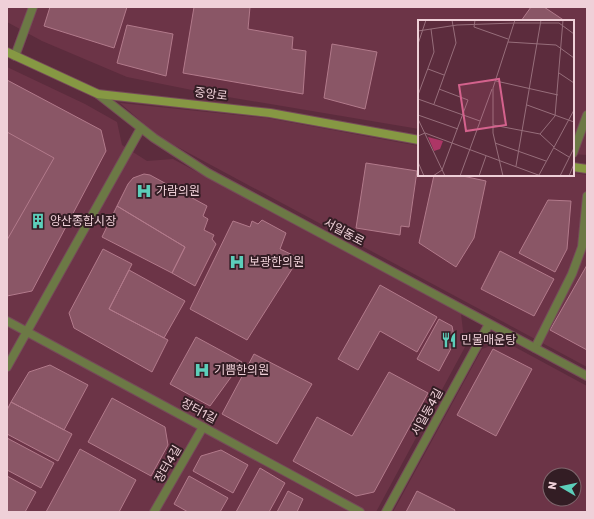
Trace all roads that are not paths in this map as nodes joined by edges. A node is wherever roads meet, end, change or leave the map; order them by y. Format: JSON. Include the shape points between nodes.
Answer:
{"nodes":[{"id":1,"x":33,"y":7,"type":"edge"},
{"id":2,"x":11,"y":54,"type":"edge"},
{"id":3,"x":98,"y":94,"type":"junction"},
{"id":4,"x":587,"y":115,"type":"edge"},
{"id":5,"x":141,"y":128,"type":"junction"},
{"id":6,"x":418,"y":140,"type":"edge"},
{"id":7,"x":574,"y":150,"type":"edge"},
{"id":8,"x":574,"y":168,"type":"edge"},
{"id":9,"x":587,"y":169,"type":"edge"},
{"id":10,"x":587,"y":196,"type":"edge"},
{"id":11,"x":7,"y":321,"type":"edge"},
{"id":12,"x":489,"y":324,"type":"junction"},
{"id":13,"x":27,"y":332,"type":"junction"},
{"id":14,"x":535,"y":348,"type":"junction"},
{"id":15,"x":7,"y":367,"type":"edge"},
{"id":16,"x":587,"y":376,"type":"edge"},
{"id":17,"x":203,"y":427,"type":"junction"},
{"id":18,"x":154,"y":512,"type":"edge"},
{"id":19,"x":360,"y":512,"type":"edge"},
{"id":20,"x":386,"y":512,"type":"edge"}],
"edges":[{"from":1,"to":2,"type":"street"},
{"from":2,"to":3,"type":"main road","name":"중앙로"},
{"from":3,"to":5,"type":"street","name":"서일동로"},
{"from":3,"to":6,"type":"main road","name":"중앙로","via":[[270,113]]},
{"from":4,"to":7,"type":"street"},
{"from":5,"to":12,"type":"street","name":"서일동로","via":[[208,173]]},
{"from":5,"to":13,"type":"street"},
{"from":8,"to":9,"type":"main road"},
{"from":10,"to":14,"type":"street","via":[[582,247],[572,274]]},
{"from":11,"to":13,"type":"street","name":"장터1길"},
{"from":12,"to":14,"type":"street","name":"서일동로"},
{"from":12,"to":20,"type":"street","name":"서일동4길"},
{"from":13,"to":15,"type":"street"},
{"from":13,"to":17,"type":"street","name":"장터1길"},
{"from":14,"to":16,"type":"street","name":"서일동로"},
{"from":17,"to":18,"type":"street","name":"장터4길"},
{"from":17,"to":19,"type":"street","name":"장터1길"}]}
